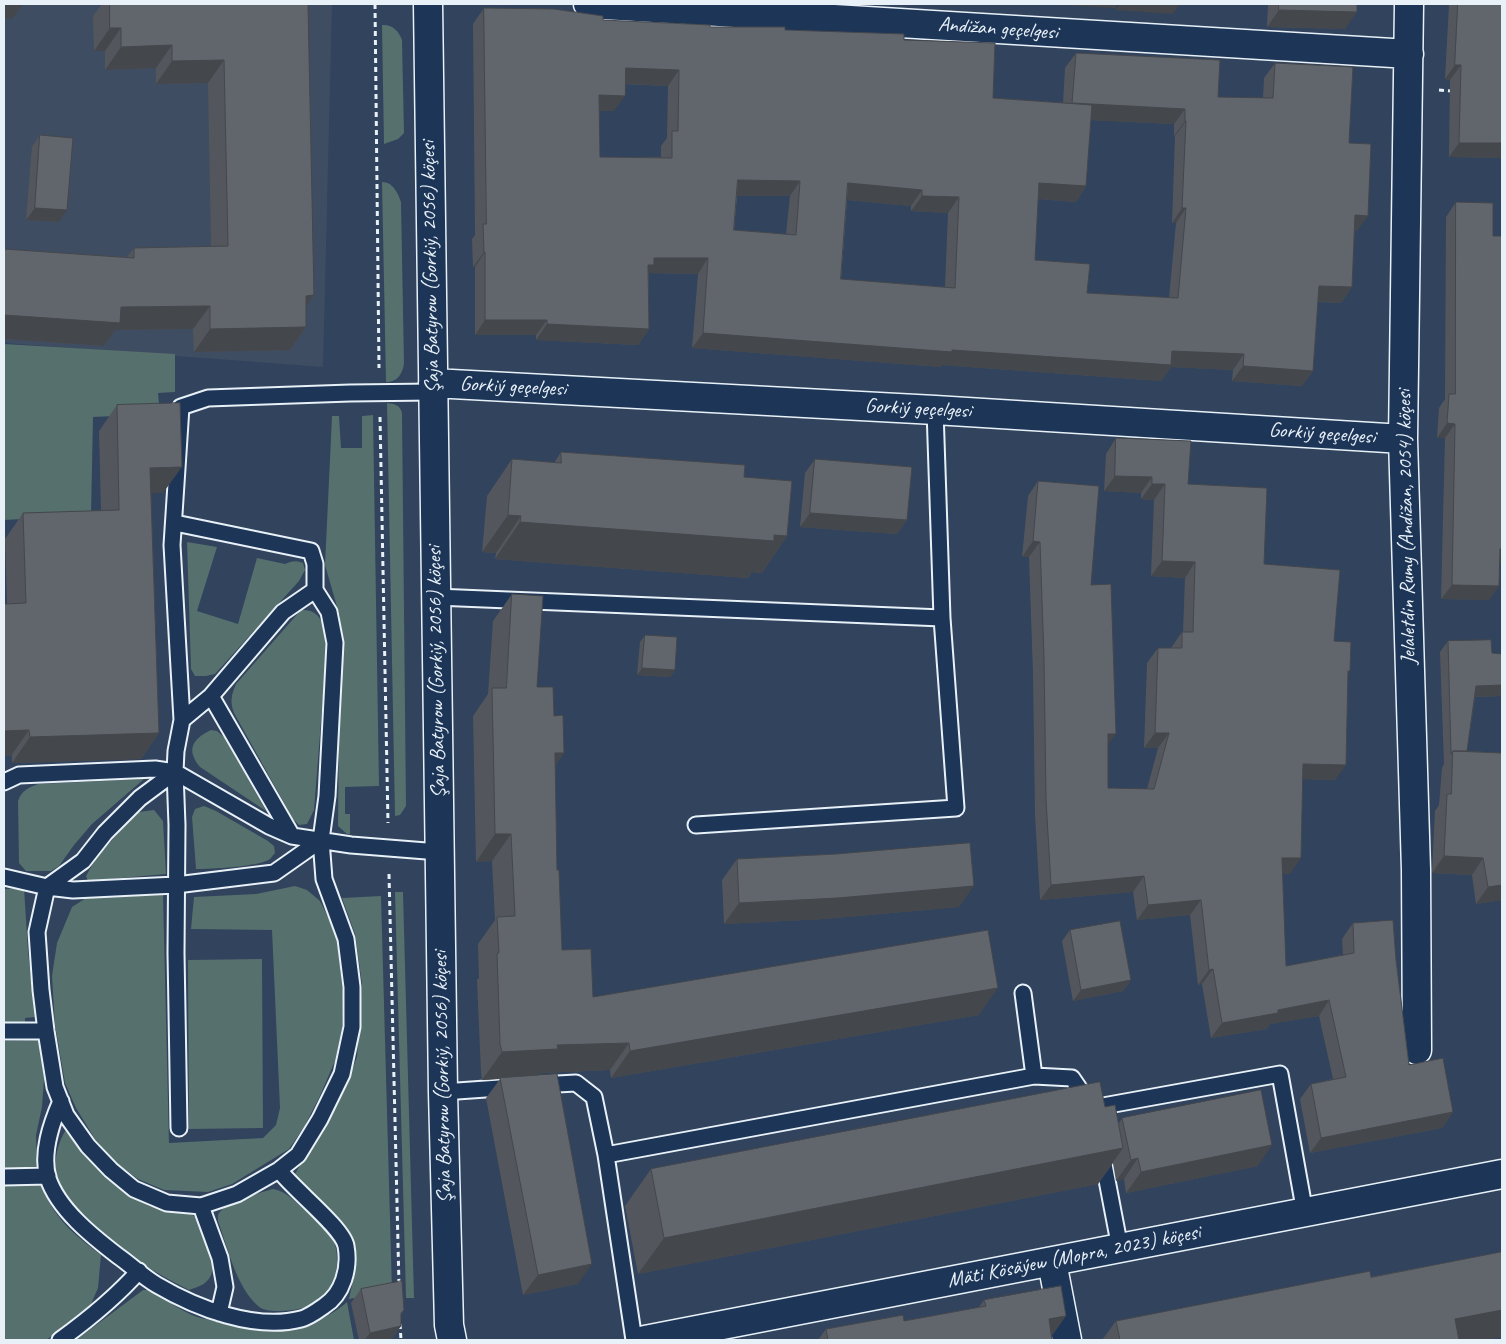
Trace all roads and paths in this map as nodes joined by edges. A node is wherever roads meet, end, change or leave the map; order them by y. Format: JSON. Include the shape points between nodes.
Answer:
{"nodes":[{"id":1,"x":375,"y":4,"type":"edge"},
{"id":2,"x":428,"y":4,"type":"edge"},
{"id":3,"x":588,"y":4,"type":"edge"},
{"id":4,"x":1409,"y":4,"type":"edge"},
{"id":5,"x":1409,"y":54,"type":"junction"},
{"id":6,"x":1408,"y":88,"type":"junction"},
{"id":7,"x":1455,"y":91,"type":"dead end"},
{"id":8,"x":433,"y":388,"type":"junction"},
{"id":9,"x":380,"y":393,"type":"junction"},
{"id":10,"x":935,"y":410,"type":"junction"},
{"id":11,"x":1403,"y":439,"type":"junction"},
{"id":12,"x":175,"y":522,"type":"junction"},
{"id":13,"x":316,"y":590,"type":"junction"},
{"id":14,"x":436,"y":597,"type":"junction"},
{"id":15,"x":942,"y":618,"type":"junction"},
{"id":16,"x":211,"y":696,"type":"junction"},
{"id":17,"x":182,"y":720,"type":"junction"},
{"id":18,"x":175,"y":772,"type":"junction"},
{"id":19,"x":4,"y":782,"type":"edge"},
{"id":20,"x":696,"y":825,"type":"dead end"},
{"id":21,"x":292,"y":836,"type":"junction"},
{"id":22,"x":321,"y":840,"type":"junction"},
{"id":23,"x":389,"y":848,"type":"junction"},
{"id":24,"x":439,"y":852,"type":"junction"},
{"id":25,"x":4,"y":877,"type":"edge"},
{"id":26,"x":176,"y":886,"type":"junction"},
{"id":27,"x":47,"y":887,"type":"junction"},
{"id":28,"x":1023,"y":993,"type":"dead end"},
{"id":29,"x":4,"y":1031,"type":"edge"},
{"id":30,"x":46,"y":1031,"type":"junction"},
{"id":31,"x":1417,"y":1050,"type":"dead end"},
{"id":32,"x":1034,"y":1076,"type":"junction"},
{"id":33,"x":443,"y":1092,"type":"junction"},
{"id":34,"x":61,"y":1101,"type":"junction"},
{"id":35,"x":1092,"y":1108,"type":"junction"},
{"id":36,"x":179,"y":1128,"type":"dead end"},
{"id":37,"x":606,"y":1155,"type":"junction"},
{"id":38,"x":279,"y":1170,"type":"junction"},
{"id":39,"x":1502,"y":1174,"type":"edge"},
{"id":40,"x":48,"y":1176,"type":"junction"},
{"id":41,"x":4,"y":1177,"type":"edge"},
{"id":42,"x":201,"y":1206,"type":"junction"},
{"id":43,"x":1305,"y":1213,"type":"junction"},
{"id":44,"x":1120,"y":1248,"type":"junction"},
{"id":45,"x":1052,"y":1262,"type":"junction"},
{"id":46,"x":139,"y":1271,"type":"junction"},
{"id":47,"x":399,"y":1291,"type":"edge"},
{"id":48,"x":219,"y":1313,"type":"junction"},
{"id":49,"x":400,"y":1321,"type":"edge"},
{"id":50,"x":60,"y":1340,"type":"edge"},
{"id":51,"x":401,"y":1340,"type":"edge"},
{"id":52,"x":452,"y":1340,"type":"edge"},
{"id":53,"x":634,"y":1340,"type":"edge"},
{"id":54,"x":646,"y":1340,"type":"edge"},
{"id":55,"x":1067,"y":1340,"type":"edge"}],
"edges":[{"from":1,"to":9,"type":"path"},
{"from":2,"to":8,"type":"street","name":"Şaja Batyrow (Gorkiý, 2056) köçesi"},
{"from":3,"to":5,"type":"street","name":"Andižan geçelgesi"},
{"from":4,"to":5,"type":"street","name":"Jelaletdin Rumy (Andižan, 2054) köçesi"},
{"from":5,"to":6,"type":"street","name":"Jelaletdin Rumy (Andižan, 2054) köçesi"},
{"from":6,"to":7,"type":"path"},
{"from":6,"to":11,"type":"street","name":"Jelaletdin Rumy (Andižan, 2054) köçesi"},
{"from":8,"to":9,"type":"lane"},
{"from":8,"to":10,"type":"street","name":"Gorkiý geçelgesi"},
{"from":8,"to":14,"type":"street","name":"Şaja Batyrow (Gorkiý, 2056) köçesi"},
{"from":9,"to":12,"type":"lane","via":[[208,398],[182,408]]},
{"from":9,"to":23,"type":"path"},
{"from":10,"to":11,"type":"street","name":"Gorkiý geçelgesi"},
{"from":10,"to":15,"type":"lane"},
{"from":11,"to":31,"type":"street","name":"Jelaletdin Rumy (Andižan, 2054) köçesi","via":[[1416,870]]},
{"from":12,"to":13,"type":"lane","via":[[311,551],[316,564]]},
{"from":12,"to":17,"type":"lane","via":[[172,545]]},
{"from":13,"to":16,"type":"lane","via":[[283,612]]},
{"from":13,"to":22,"type":"lane","via":[[329,612],[335,643],[327,796]]},
{"from":14,"to":15,"type":"lane"},
{"from":14,"to":24,"type":"street","name":"Şaja Batyrow (Gorkiý, 2056) köçesi"},
{"from":15,"to":20,"type":"lane","via":[[956,808]]},
{"from":16,"to":17,"type":"lane"},
{"from":16,"to":21,"type":"lane"},
{"from":17,"to":18,"type":"lane"},
{"from":18,"to":19,"type":"lane","via":[[155,768],[19,776]]},
{"from":18,"to":21,"type":"lane"},
{"from":18,"to":26,"type":"lane"},
{"from":18,"to":27,"type":"lane","via":[[140,798],[83,861]]},
{"from":21,"to":22,"type":"lane"},
{"from":22,"to":23,"type":"lane"},
{"from":22,"to":26,"type":"lane","via":[[274,873]]},
{"from":22,"to":38,"type":"lane","via":[[324,879],[346,939],[352,987],[352,1027],[342,1074],[320,1119],[298,1155]]},
{"from":23,"to":24,"type":"lane"},
{"from":23,"to":47,"type":"path"},
{"from":24,"to":33,"type":"street","name":"Şaja Batyrow (Gorkiý, 2056) köçesi"},
{"from":25,"to":27,"type":"lane"},
{"from":26,"to":27,"type":"lane","via":[[73,890]]},
{"from":26,"to":36,"type":"lane"},
{"from":27,"to":30,"type":"lane","via":[[37,932]]},
{"from":28,"to":32,"type":"lane"},
{"from":29,"to":30,"type":"lane"},
{"from":30,"to":34,"type":"lane","via":[[55,1087]]},
{"from":32,"to":35,"type":"lane","via":[[1072,1078]]},
{"from":32,"to":37,"type":"lane"},
{"from":33,"to":37,"type":"lane","via":[[576,1083],[594,1097]]},
{"from":33,"to":52,"type":"street","name":"Şaja Batyrow (Gorkiý, 2056) köçesi"},
{"from":34,"to":40,"type":"lane","via":[[51,1125],[46,1152]]},
{"from":34,"to":42,"type":"lane","via":[[66,1115],[88,1146],[134,1189],[167,1203]]},
{"from":35,"to":43,"type":"lane","via":[[1280,1074]]},
{"from":35,"to":44,"type":"lane"},
{"from":37,"to":53,"type":"lane"},
{"from":38,"to":42,"type":"lane","via":[[237,1194]]},
{"from":38,"to":48,"type":"lane","via":[[343,1236],[346,1268],[341,1288],[331,1302],[301,1319],[272,1322]]},
{"from":39,"to":43,"type":"street","name":"Mäti Kösäýew (Mopra, 2023) köçesi"},
{"from":40,"to":41,"type":"lane"},
{"from":40,"to":46,"type":"lane","via":[[65,1206],[93,1237]]},
{"from":42,"to":48,"type":"lane","via":[[220,1258],[225,1287]]},
{"from":43,"to":44,"type":"street","name":"Mäti Kösäýew (Mopra, 2023) köçesi"},
{"from":44,"to":45,"type":"street","name":"Mäti Kösäýew (Mopra, 2023) köçesi"},
{"from":45,"to":54,"type":"street","name":"Mäti Kösäýew (Mopra, 2023) köçesi"},
{"from":45,"to":55,"type":"street"},
{"from":46,"to":48,"type":"lane","via":[[203,1309]]},
{"from":46,"to":50,"type":"lane","via":[[96,1314]]},
{"from":49,"to":51,"type":"path"}]}
